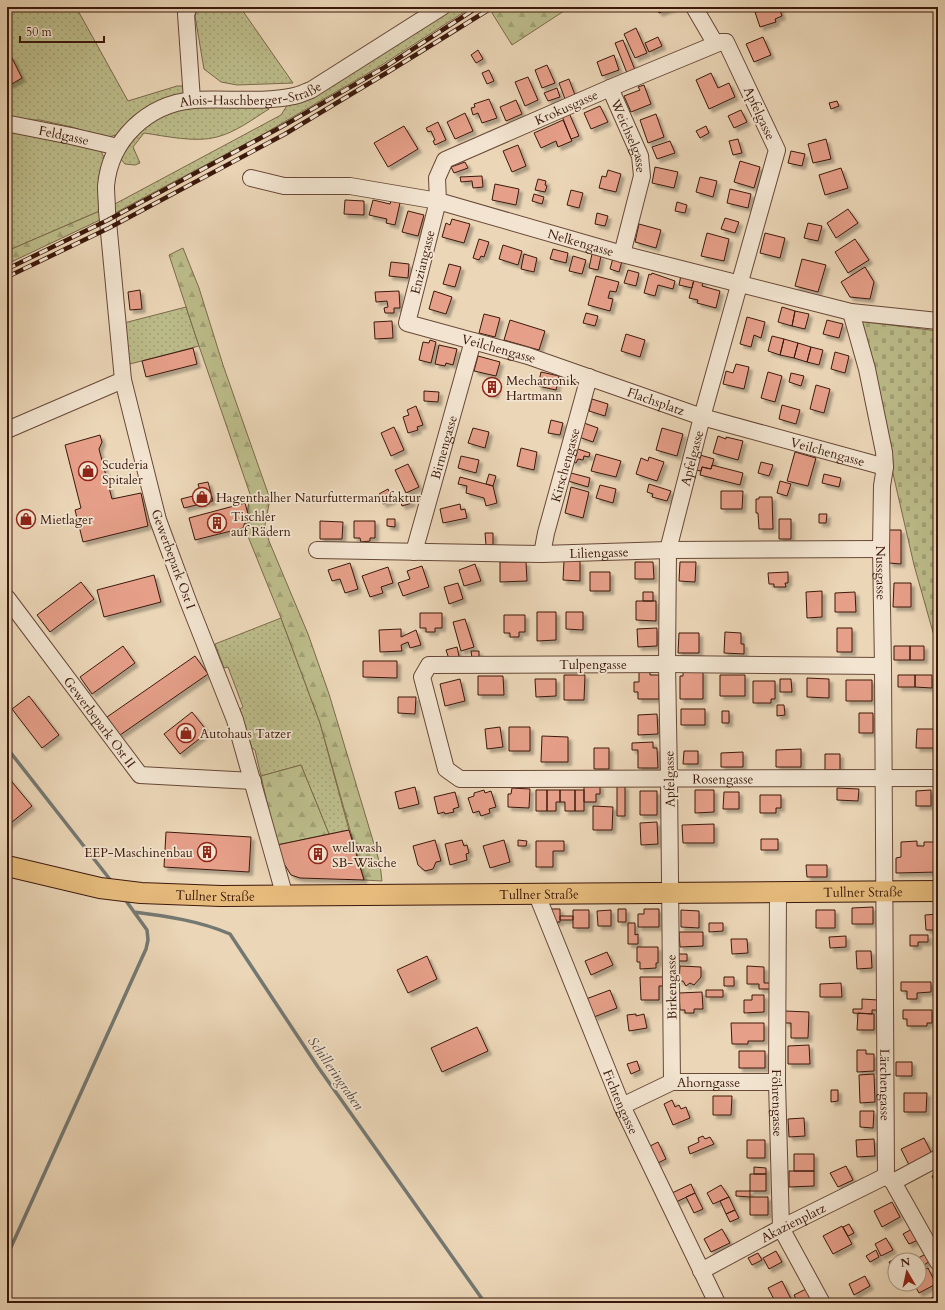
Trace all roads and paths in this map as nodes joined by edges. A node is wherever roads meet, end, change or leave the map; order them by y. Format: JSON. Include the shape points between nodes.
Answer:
{"nodes":[{"id":1,"x":189,"y":7,"type":"edge"},
{"id":2,"x":442,"y":7,"type":"edge"},
{"id":3,"x":694,"y":7,"type":"edge"},
{"id":4,"x":720,"y":43,"type":"junction"},
{"id":5,"x":610,"y":88,"type":"junction"},
{"id":6,"x":192,"y":100,"type":"junction"},
{"id":7,"x":10,"y":124,"type":"dead end"},
{"id":8,"x":118,"y":147,"type":"junction"},
{"id":9,"x":251,"y":178,"type":"dead end"},
{"id":10,"x":438,"y":201,"type":"junction"},
{"id":11,"x":107,"y":210,"type":"joint"},
{"id":12,"x":622,"y":254,"type":"junction"},
{"id":13,"x":739,"y":283,"type":"junction"},
{"id":14,"x":852,"y":312,"type":"junction"},
{"id":15,"x":938,"y":321,"type":"edge"},
{"id":16,"x":407,"y":323,"type":"joint"},
{"id":17,"x":473,"y":341,"type":"junction"},
{"id":18,"x":589,"y":377,"type":"junction"},
{"id":19,"x":123,"y":380,"type":"junction"},
{"id":20,"x":702,"y":417,"type":"junction"},
{"id":21,"x":7,"y":430,"type":"edge"},
{"id":22,"x":770,"y":435,"type":"joint"},
{"id":23,"x":885,"y":466,"type":"junction"},
{"id":24,"x":881,"y":549,"type":"junction"},
{"id":25,"x":317,"y":550,"type":"dead end"},
{"id":26,"x":668,"y":550,"type":"junction"},
{"id":27,"x":414,"y":552,"type":"junction"},
{"id":28,"x":542,"y":554,"type":"junction"},
{"id":29,"x":7,"y":598,"type":"edge"},
{"id":30,"x":667,"y":664,"type":"junction"},
{"id":31,"x":883,"y":666,"type":"junction"},
{"id":32,"x":669,"y":778,"type":"junction"},
{"id":33,"x":884,"y":778,"type":"junction"},
{"id":34,"x":938,"y":778,"type":"edge"},
{"id":35,"x":460,"y":779,"type":"joint"},
{"id":36,"x":253,"y":781,"type":"junction"},
{"id":37,"x":884,"y":838,"type":"joint"},
{"id":38,"x":7,"y":866,"type":"edge"},
{"id":39,"x":938,"y":891,"type":"edge"},
{"id":40,"x":778,"y":892,"type":"junction"},
{"id":41,"x":884,"y":892,"type":"junction"},
{"id":42,"x":670,"y":893,"type":"junction"},
{"id":43,"x":537,"y":895,"type":"junction"},
{"id":44,"x":285,"y":896,"type":"junction"},
{"id":45,"x":672,"y":1082,"type":"junction"},
{"id":46,"x":777,"y":1082,"type":"junction"},
{"id":47,"x":622,"y":1106,"type":"junction"},
{"id":48,"x":938,"y":1158,"type":"edge"},
{"id":49,"x":890,"y":1179,"type":"junction"},
{"id":50,"x":781,"y":1228,"type":"junction"},
{"id":51,"x":938,"y":1262,"type":"edge"},
{"id":52,"x":701,"y":1271,"type":"junction"},
{"id":53,"x":717,"y":1303,"type":"edge"},
{"id":54,"x":822,"y":1303,"type":"edge"}],
"edges":[{"from":1,"to":6,"type":"street","via":[[186,14]]},
{"from":2,"to":6,"type":"street","name":"Alois-Haschberger-Straße","via":[[311,90],[295,96],[277,99]]},
{"from":3,"to":4,"type":"street","name":"Apfelgasse"},
{"from":4,"to":5,"type":"street","name":"Krokusgasse"},
{"from":4,"to":13,"type":"street","name":"Apfelgasse","via":[[777,150]]},
{"from":5,"to":10,"type":"street","name":"Krokusgasse","via":[[445,160],[437,178]]},
{"from":5,"to":12,"type":"street","name":"Weichselgasse","via":[[640,156],[642,176]]},
{"from":6,"to":8,"type":"street","name":"Alois-Haschberger-Straße","via":[[157,110],[139,121]]},
{"from":7,"to":8,"type":"street","name":"Feldgasse"},
{"from":8,"to":11,"type":"street","name":"Alois-Haschberger-Straße","via":[[110,166],[106,186]]},
{"from":9,"to":10,"type":"street","name":"Nelkengasse","via":[[284,186],[350,186]]},
{"from":10,"to":12,"type":"street","name":"Nelkengasse"},
{"from":10,"to":16,"type":"street","name":"Enziangasse"},
{"from":11,"to":19,"type":"street","name":"Gewerbepark Ost I"},
{"from":12,"to":13,"type":"street","name":"Nelkengasse"},
{"from":13,"to":14,"type":"street","name":"Nelkengasse"},
{"from":13,"to":20,"type":"street","name":"Apfelgasse"},
{"from":14,"to":15,"type":"street","name":"Nelkengasse"},
{"from":14,"to":23,"type":"street","name":"Nussgasse","via":[[867,369]]},
{"from":16,"to":17,"type":"street","name":"Veilchengasse"},
{"from":17,"to":18,"type":"street","name":"Veilchengasse"},
{"from":17,"to":27,"type":"street","name":"Birnengasse"},
{"from":18,"to":20,"type":"street","name":"Flachsplatz"},
{"from":18,"to":28,"type":"street","name":"Kirschengasse"},
{"from":19,"to":21,"type":"street"},
{"from":19,"to":36,"type":"street","name":"Gewerbepark Ost I","via":[[158,520],[235,720]]},
{"from":20,"to":22,"type":"street","name":"Flachsplatz"},
{"from":20,"to":26,"type":"street","name":"Apfelgasse"},
{"from":22,"to":23,"type":"street","name":"Veilchengasse"},
{"from":23,"to":24,"type":"street","name":"Nussgasse","via":[[882,486]]},
{"from":24,"to":26,"type":"street","name":"Liliengasse"},
{"from":24,"to":31,"type":"street","name":"Nussgasse"},
{"from":25,"to":27,"type":"street","name":"Liliengasse"},
{"from":26,"to":28,"type":"street","name":"Liliengasse"},
{"from":26,"to":30,"type":"street","name":"Apfelgasse"},
{"from":27,"to":28,"type":"street","name":"Liliengasse"},
{"from":29,"to":36,"type":"street","name":"Gewerbepark Ost II","via":[[140,775]]},
{"from":30,"to":31,"type":"street","name":"Tulpengasse"},
{"from":30,"to":32,"type":"street","name":"Apfelgasse"},
{"from":30,"to":35,"type":"street","name":"Tulpengasse","via":[[429,665],[422,677],[446,769]]},
{"from":31,"to":33,"type":"street","name":"Nussgasse"},
{"from":32,"to":33,"type":"street","name":"Rosengasse"},
{"from":32,"to":35,"type":"street","name":"Rosengasse"},
{"from":32,"to":42,"type":"street","name":"Apfelgasse"},
{"from":33,"to":34,"type":"street","name":"Rosengasse"},
{"from":33,"to":37,"type":"street","name":"Nussgasse"},
{"from":36,"to":44,"type":"street","name":"Gewerbepark Ost I"},
{"from":37,"to":41,"type":"street","name":"Lärchengasse"},
{"from":38,"to":44,"type":"main road","name":"Tullner Straße","via":[[100,888],[141,893]]},
{"from":39,"to":41,"type":"main road","name":"Tullner Straße"},
{"from":40,"to":41,"type":"main road","name":"Tullner Straße"},
{"from":40,"to":42,"type":"main road","name":"Tullner Straße"},
{"from":40,"to":46,"type":"street","name":"Föhrengasse"},
{"from":41,"to":49,"type":"street","name":"Lärchengasse"},
{"from":42,"to":43,"type":"main road","name":"Tullner Straße"},
{"from":42,"to":45,"type":"street","name":"Birkengasse"},
{"from":43,"to":44,"type":"main road","name":"Tullner Straße"},
{"from":43,"to":47,"type":"street","name":"Fichtengasse"},
{"from":45,"to":46,"type":"street","name":"Ahorngasse"},
{"from":45,"to":47,"type":"street","name":"Ahorngasse"},
{"from":46,"to":50,"type":"street","name":"Föhrengasse"},
{"from":47,"to":52,"type":"street","name":"Fichtengasse"},
{"from":48,"to":49,"type":"street","name":"Akazienplatz"},
{"from":49,"to":50,"type":"street","name":"Akazienplatz"},
{"from":49,"to":51,"type":"street","name":"Lärchengasse"},
{"from":50,"to":52,"type":"street","name":"Akazienplatz"},
{"from":50,"to":54,"type":"street","name":"Föhrengasse"},
{"from":52,"to":53,"type":"street","name":"Fichtengasse"}]}
